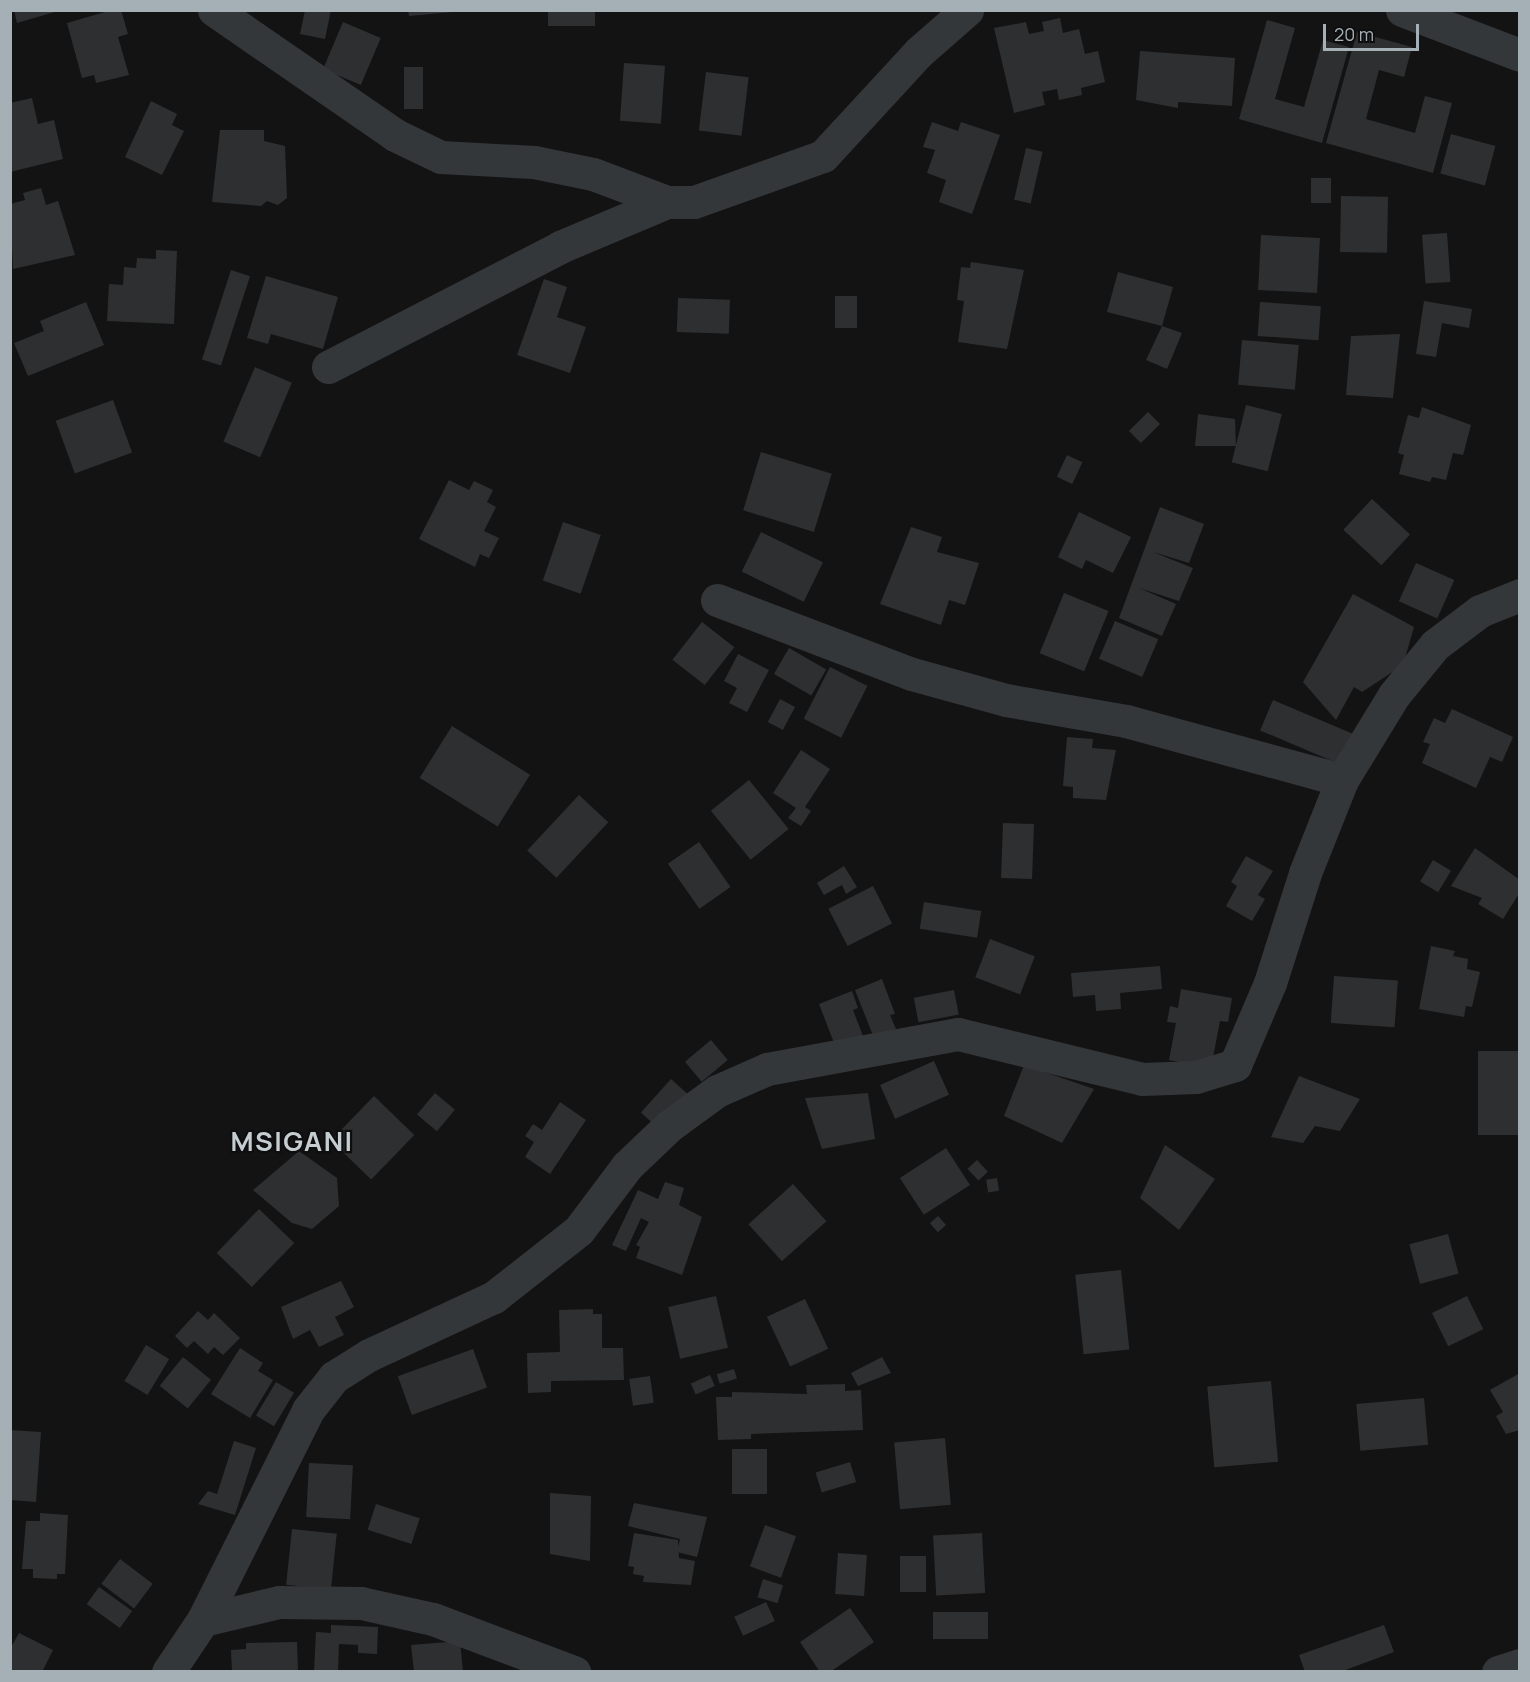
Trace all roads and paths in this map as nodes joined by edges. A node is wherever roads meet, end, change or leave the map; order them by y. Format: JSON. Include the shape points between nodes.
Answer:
{"nodes":[{"id":1,"x":214,"y":10,"type":"edge"},
{"id":2,"x":967,"y":10,"type":"edge"},
{"id":3,"x":1402,"y":10,"type":"edge"},
{"id":4,"x":1520,"y":55,"type":"edge"},
{"id":5,"x":667,"y":202,"type":"junction"},
{"id":6,"x":328,"y":367,"type":"dead end"},
{"id":7,"x":1520,"y":595,"type":"edge"},
{"id":8,"x":717,"y":600,"type":"dead end"},
{"id":9,"x":1342,"y":780,"type":"junction"},
{"id":10,"x":203,"y":1620,"type":"junction"},
{"id":11,"x":1520,"y":1665,"type":"edge"},
{"id":12,"x":168,"y":1671,"type":"edge"},
{"id":13,"x":574,"y":1671,"type":"edge"},
{"id":14,"x":1498,"y":1671,"type":"edge"}],
"edges":[{"from":1,"to":5,"type":"street","via":[[395,135],[441,157],[534,162],[593,174]]},
{"from":2,"to":5,"type":"street","via":[[919,52],[822,156],[694,202]]},
{"from":3,"to":4,"type":"street"},
{"from":5,"to":6,"type":"street","via":[[560,247]]},
{"from":7,"to":9,"type":"street","via":[[1480,611],[1435,645],[1394,695]]},
{"from":8,"to":9,"type":"street","via":[[912,674],[1006,700],[1126,721]]},
{"from":9,"to":10,"type":"street","via":[[1305,873],[1270,983],[1235,1065],[1197,1077],[1142,1079],[958,1034],[767,1069],[717,1091],[669,1126],[627,1166],[579,1230],[494,1297],[369,1355],[334,1377],[308,1410]]},
{"from":10,"to":12,"type":"street"},
{"from":10,"to":13,"type":"street","via":[[279,1602],[361,1603],[433,1619]]},
{"from":11,"to":14,"type":"street"}]}
